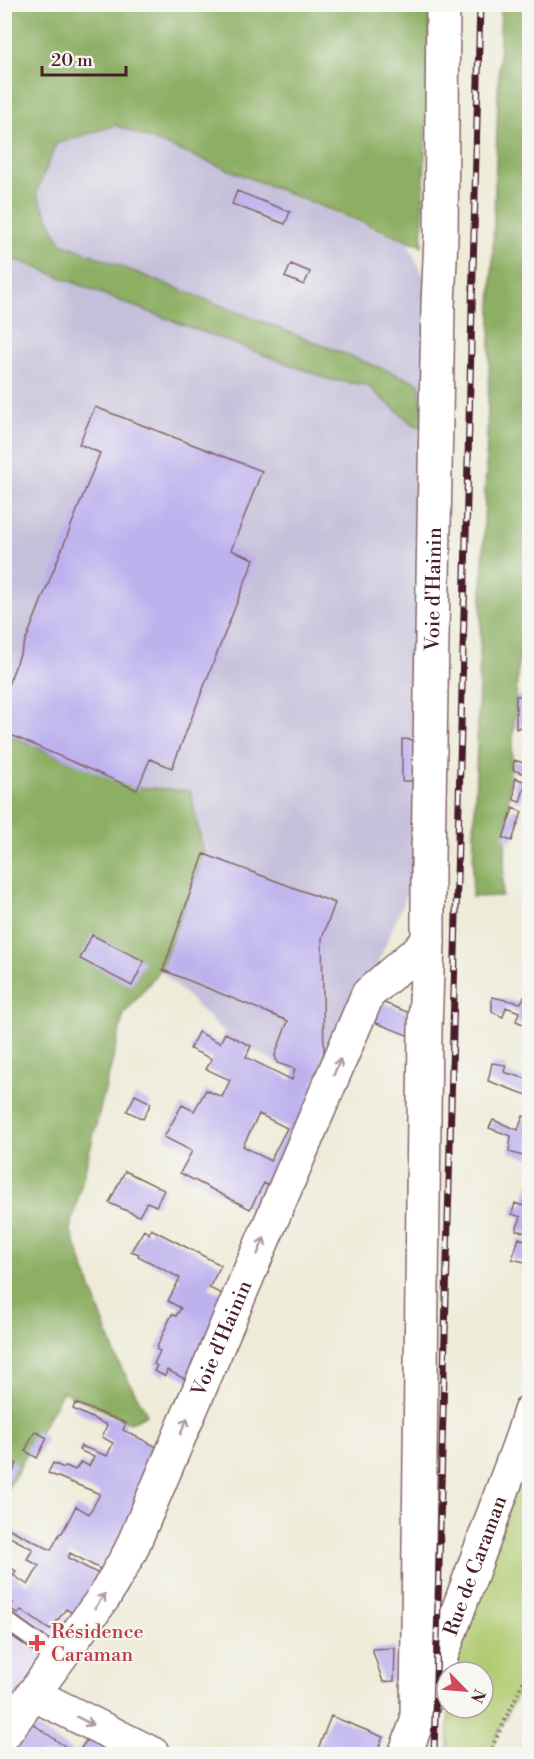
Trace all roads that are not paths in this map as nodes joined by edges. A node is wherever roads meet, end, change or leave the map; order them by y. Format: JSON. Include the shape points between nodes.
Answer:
{"nodes":[{"id":1,"x":442,"y":4,"type":"edge"},
{"id":2,"x":428,"y":942,"type":"junction"},
{"id":3,"x":530,"y":1411,"type":"edge"},
{"id":4,"x":4,"y":1619,"type":"edge"},
{"id":5,"x":59,"y":1658,"type":"junction"},
{"id":6,"x":33,"y":1694,"type":"junction"},
{"id":7,"x":417,"y":1723,"type":"junction"},
{"id":8,"x":4,"y":1734,"type":"edge"},
{"id":9,"x":153,"y":1755,"type":"edge"},
{"id":10,"x":405,"y":1755,"type":"edge"}],
"edges":[{"from":1,"to":2,"type":"street","name":"Voie d'Hainin"},
{"from":5,"to":2,"type":"street","name":"Voie d'Hainin","one_way":true,"via":[[104,1597],[130,1552],[368,994]]},
{"from":2,"to":7,"type":"street","name":"Voie d'Hainin"},
{"from":3,"to":7,"type":"street","name":"Rue de Caraman"},
{"from":4,"to":5,"type":"lane"},
{"from":5,"to":6,"type":"street","name":"Voie d'Hainin"},
{"from":6,"to":8,"type":"street","name":"Voie d'Hainin"},
{"from":6,"to":9,"type":"street","one_way":true},
{"from":7,"to":10,"type":"street","name":"Rue de Caraman"}]}
